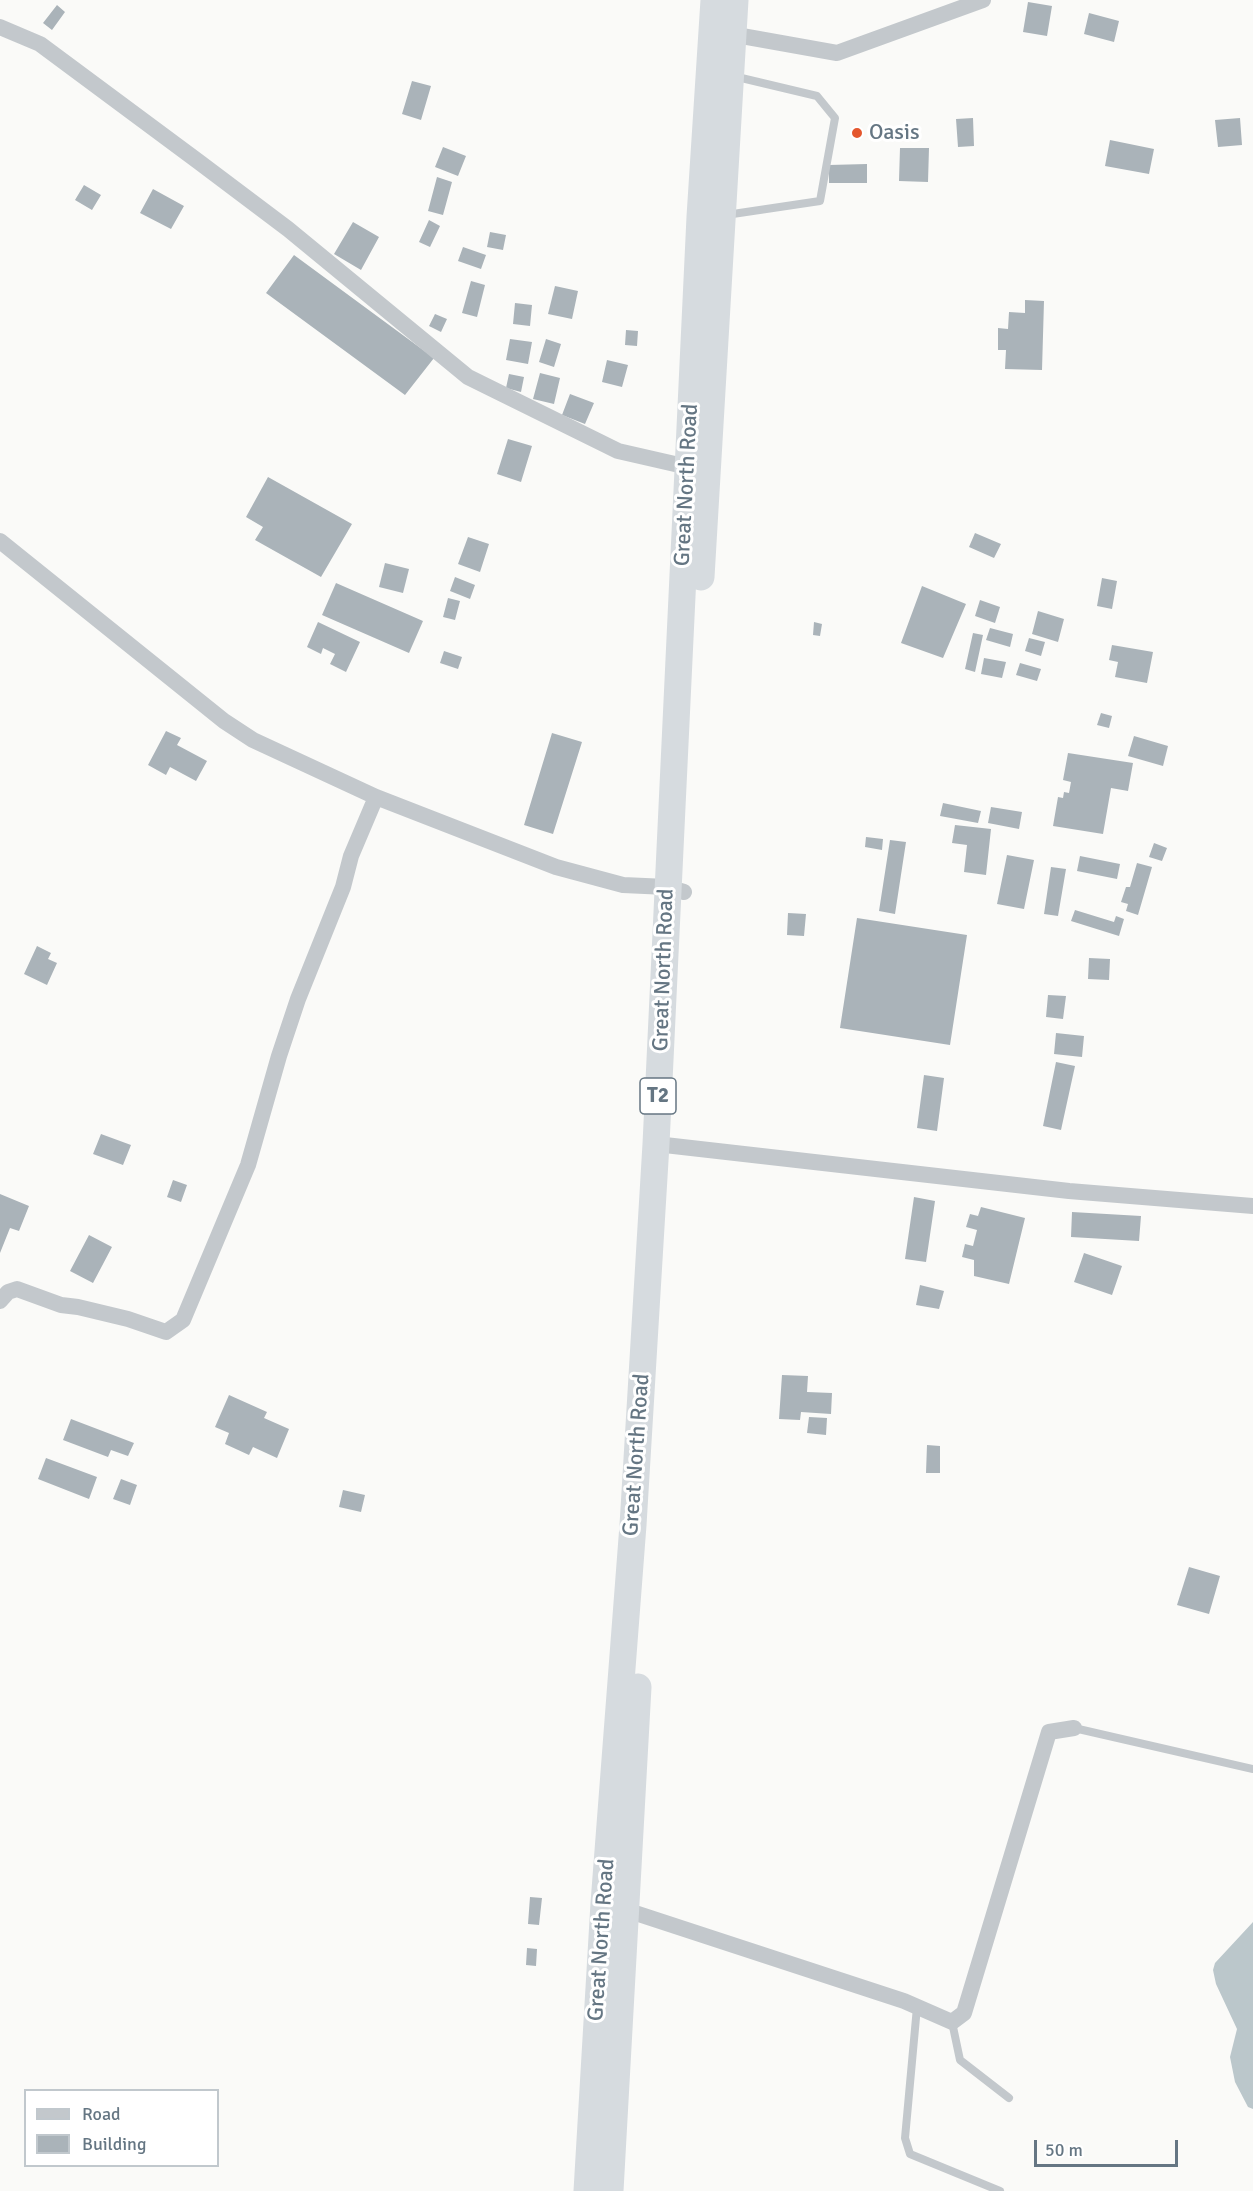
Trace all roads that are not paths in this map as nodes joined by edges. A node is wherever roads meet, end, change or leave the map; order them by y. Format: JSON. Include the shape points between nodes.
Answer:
{"nodes":[{"id":1,"x":714,"y":0,"type":"edge"},
{"id":2,"x":735,"y":0,"type":"edge"},
{"id":3,"x":983,"y":0,"type":"edge"},
{"id":4,"x":0,"y":27,"type":"edge"},
{"id":5,"x":723,"y":33,"type":"junction"},
{"id":6,"x":720,"y":73,"type":"junction"},
{"id":7,"x":711,"y":216,"type":"junction"},
{"id":8,"x":688,"y":467,"type":"junction"},
{"id":9,"x":0,"y":541,"type":"edge"},
{"id":10,"x":376,"y":797,"type":"junction"},
{"id":11,"x":676,"y":890,"type":"junction"},
{"id":12,"x":663,"y":1145,"type":"junction"},
{"id":13,"x":1253,"y":1206,"type":"edge"},
{"id":14,"x":0,"y":1301,"type":"edge"},
{"id":15,"x":1074,"y":1728,"type":"joint"},
{"id":16,"x":1253,"y":1769,"type":"edge"},
{"id":17,"x":615,"y":1906,"type":"junction"},
{"id":18,"x":917,"y":2006,"type":"junction"},
{"id":19,"x":952,"y":2022,"type":"junction"},
{"id":20,"x":1009,"y":2098,"type":"dead end"},
{"id":21,"x":587,"y":2191,"type":"edge"},
{"id":22,"x":610,"y":2191,"type":"edge"},
{"id":23,"x":1000,"y":2191,"type":"edge"}],
"edges":[{"from":1,"to":5,"type":"highway","name":"Great North Road","number":"T2"},
{"from":2,"to":5,"type":"highway","name":"Great North Road","number":"T2"},
{"from":3,"to":5,"type":"street","via":[[837,53]]},
{"from":4,"to":8,"type":"street","via":[[40,44],[199,162],[288,229],[468,377],[618,451]]},
{"from":5,"to":6,"type":"highway","name":"Great North Road","number":"T2"},
{"from":6,"to":7,"type":"highway","name":"Great North Road","number":"T2"},
{"from":6,"to":7,"type":"lane","via":[[817,96],[835,118],[820,201]]},
{"from":7,"to":8,"type":"highway","name":"Great North Road","number":"T2"},
{"from":7,"to":11,"type":"highway","name":"Great North Road","number":"T2"},
{"from":8,"to":11,"type":"highway","name":"Great North Road","number":"T2"},
{"from":9,"to":10,"type":"street","via":[[224,721],[253,740]]},
{"from":10,"to":11,"type":"street","via":[[556,867],[623,885]]},
{"from":10,"to":14,"type":"street","via":[[295,1008],[248,1165],[183,1320],[166,1332],[61,1305],[17,1289]]},
{"from":11,"to":12,"type":"highway","name":"Great North Road","number":"T2"},
{"from":12,"to":13,"type":"street","via":[[1034,1187]]},
{"from":12,"to":17,"type":"highway","name":"Great North Road","number":"T2","via":[[633,1525]]},
{"from":15,"to":16,"type":"lane"},
{"from":15,"to":19,"type":"street","via":[[1049,1732],[964,2013]]},
{"from":17,"to":18,"type":"street"},
{"from":17,"to":21,"type":"highway","name":"Great North Road","number":"T2"},
{"from":17,"to":22,"type":"highway","name":"Great North Road","number":"T2"},
{"from":18,"to":19,"type":"street"},
{"from":18,"to":23,"type":"lane","via":[[905,2138],[910,2154]]},
{"from":19,"to":20,"type":"lane","via":[[960,2060]]}]}
